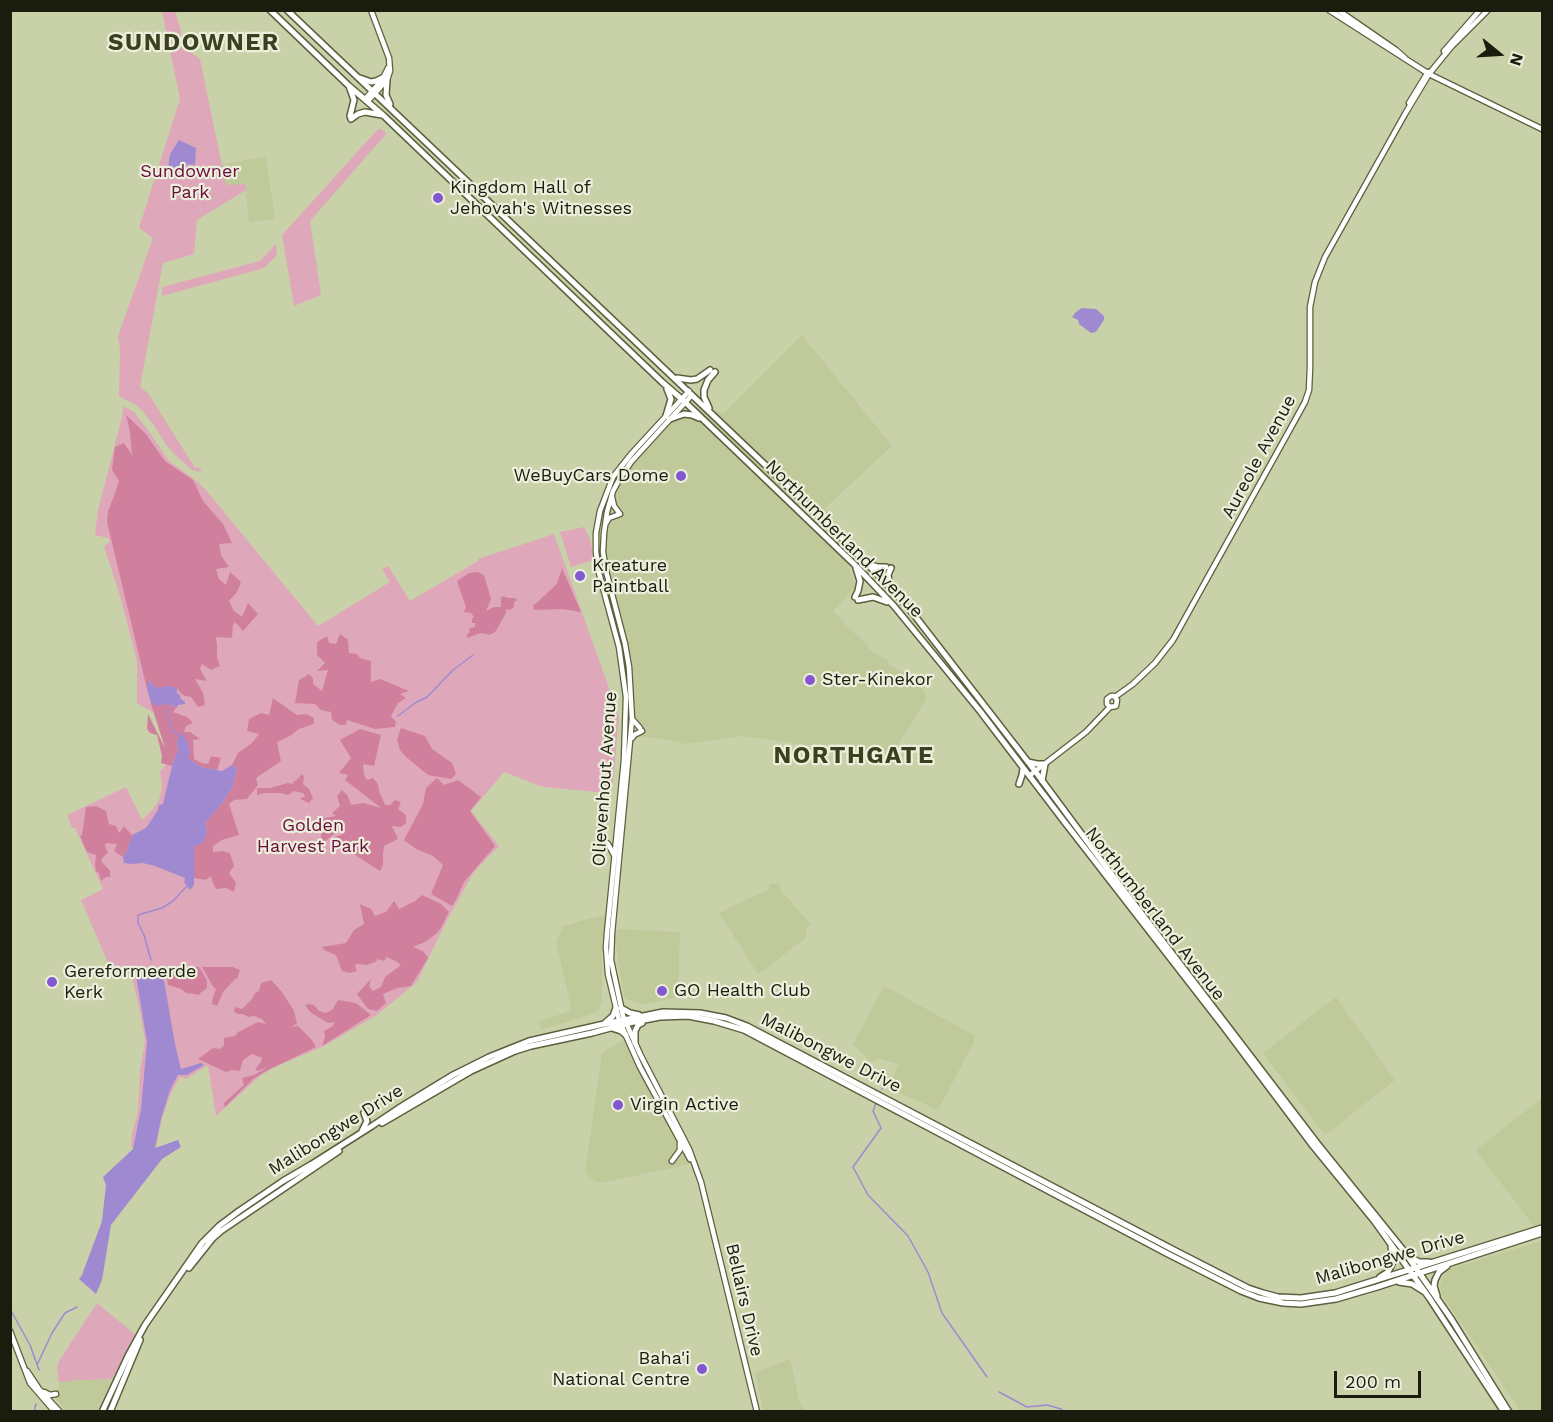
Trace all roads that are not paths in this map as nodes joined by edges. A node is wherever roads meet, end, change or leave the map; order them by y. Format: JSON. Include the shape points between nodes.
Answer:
{"nodes":[{"id":1,"x":270,"y":10,"type":"edge"},
{"id":2,"x":287,"y":10,"type":"edge"},
{"id":3,"x":371,"y":10,"type":"edge"},
{"id":4,"x":1329,"y":10,"type":"edge"},
{"id":5,"x":1338,"y":10,"type":"edge"},
{"id":6,"x":1480,"y":10,"type":"edge"},
{"id":7,"x":1488,"y":10,"type":"edge"},
{"id":8,"x":1407,"y":60,"type":"junction"},
{"id":9,"x":1415,"y":65,"type":"junction"},
{"id":10,"x":1433,"y":65,"type":"junction"},
{"id":11,"x":1428,"y":73,"type":"junction"},
{"id":12,"x":356,"y":76,"type":"junction"},
{"id":13,"x":385,"y":78,"type":"junction"},
{"id":14,"x":348,"y":85,"type":"junction"},
{"id":15,"x":373,"y":92,"type":"junction"},
{"id":16,"x":366,"y":100,"type":"junction"},
{"id":17,"x":394,"y":111,"type":"junction"},
{"id":18,"x":384,"y":116,"type":"junction"},
{"id":19,"x":1542,"y":129,"type":"edge"},
{"id":20,"x":672,"y":376,"type":"junction"},
{"id":21,"x":662,"y":382,"type":"junction"},
{"id":22,"x":690,"y":393,"type":"junction"},
{"id":23,"x":683,"y":401,"type":"junction"},
{"id":24,"x":710,"y":411,"type":"junction"},
{"id":25,"x":668,"y":417,"type":"junction"},
{"id":26,"x":704,"y":420,"type":"junction"},
{"id":27,"x":612,"y":496,"type":"junction"},
{"id":28,"x":605,"y":525,"type":"junction"},
{"id":29,"x":865,"y":563,"type":"junction"},
{"id":30,"x":854,"y":564,"type":"junction"},
{"id":31,"x":890,"y":587,"type":"junction"},
{"id":32,"x":894,"y":606,"type":"junction"},
{"id":33,"x":1116,"y":698,"type":"junction"},
{"id":34,"x":1109,"y":706,"type":"junction"},
{"id":35,"x":632,"y":719,"type":"junction"},
{"id":36,"x":631,"y":740,"type":"junction"},
{"id":37,"x":1027,"y":762,"type":"junction"},
{"id":38,"x":1045,"y":764,"type":"junction"},
{"id":39,"x":1023,"y":767,"type":"junction"},
{"id":40,"x":1035,"y":771,"type":"junction"},
{"id":41,"x":1029,"y":776,"type":"junction"},
{"id":42,"x":1042,"y":781,"type":"junction"},
{"id":43,"x":1018,"y":784,"type":"dead end"},
{"id":44,"x":598,"y":837,"type":"dead end"},
{"id":45,"x":615,"y":858,"type":"junction"},
{"id":46,"x":619,"y":1008,"type":"junction"},
{"id":47,"x":649,"y":1014,"type":"junction"},
{"id":48,"x":660,"y":1017,"type":"junction"},
{"id":49,"x":623,"y":1022,"type":"junction"},
{"id":50,"x":604,"y":1024,"type":"junction"},
{"id":51,"x":612,"y":1028,"type":"junction"},
{"id":52,"x":626,"y":1035,"type":"junction"},
{"id":53,"x":634,"y":1043,"type":"junction"},
{"id":54,"x":381,"y":1120,"type":"junction"},
{"id":55,"x":362,"y":1133,"type":"junction"},
{"id":56,"x":680,"y":1139,"type":"junction"},
{"id":57,"x":672,"y":1161,"type":"dead end"},
{"id":58,"x":704,"y":1196,"type":"junction"},
{"id":59,"x":1542,"y":1228,"type":"edge"},
{"id":60,"x":1542,"y":1233,"type":"edge"},
{"id":61,"x":1388,"y":1238,"type":"junction"},
{"id":62,"x":1404,"y":1251,"type":"junction"},
{"id":63,"x":1449,"y":1261,"type":"junction"},
{"id":64,"x":1415,"y":1272,"type":"junction"},
{"id":65,"x":1368,"y":1283,"type":"junction"},
{"id":66,"x":1389,"y":1283,"type":"junction"},
{"id":67,"x":1430,"y":1299,"type":"junction"},
{"id":68,"x":1441,"y":1305,"type":"junction"},
{"id":69,"x":10,"y":1331,"type":"edge"},
{"id":70,"x":21,"y":1361,"type":"junction"},
{"id":71,"x":1477,"y":1365,"type":"junction"},
{"id":72,"x":39,"y":1389,"type":"junction"},
{"id":73,"x":57,"y":1410,"type":"edge"},
{"id":74,"x":102,"y":1411,"type":"edge"},
{"id":75,"x":110,"y":1412,"type":"edge"},
{"id":76,"x":757,"y":1412,"type":"edge"},
{"id":77,"x":1506,"y":1412,"type":"edge"}],
"edges":[{"from":1,"to":14,"type":"main road","name":"Northumberland Avenue"},
{"from":2,"to":12,"type":"main road","name":"Northumberland Avenue"},
{"from":3,"to":13,"type":"street","via":[[390,63]]},
{"from":4,"to":8,"type":"street"},
{"from":5,"to":8,"type":"street"},
{"from":6,"to":10,"type":"street"},
{"from":7,"to":11,"type":"street"},
{"from":8,"to":9,"type":"street"},
{"from":9,"to":10,"type":"street"},
{"from":9,"to":11,"type":"street"},
{"from":10,"to":11,"type":"street"},
{"from":11,"to":19,"type":"street"},
{"from":11,"to":33,"type":"street","name":"Aureole Avenue","via":[[1414,92],[1318,271],[1310,307],[1309,390],[1305,402],[1173,640],[1155,663]]},
{"from":12,"to":13,"type":"main road","via":[[371,82]]},
{"from":12,"to":15,"type":"main road","name":"Northumberland Avenue"},
{"from":13,"to":15,"type":"street"},
{"from":13,"to":17,"type":"main road","via":[[386,95]]},
{"from":14,"to":16,"type":"main road","name":"Northumberland Avenue"},
{"from":14,"to":18,"type":"main road","via":[[354,100],[350,118],[365,112]]},
{"from":15,"to":16,"type":"street"},
{"from":15,"to":17,"type":"main road","name":"Northumberland Avenue"},
{"from":16,"to":18,"type":"main road","name":"Northumberland Avenue"},
{"from":17,"to":20,"type":"main road","name":"Northumberland Avenue"},
{"from":18,"to":21,"type":"main road","name":"Northumberland Avenue"},
{"from":20,"to":22,"type":"main road","name":"Northumberland Avenue"},
{"from":20,"to":24,"type":"main road","via":[[691,380],[712,371],[704,390]]},
{"from":21,"to":23,"type":"main road","name":"Northumberland Avenue"},
{"from":21,"to":25,"type":"main road","via":[[671,399]]},
{"from":22,"to":23,"type":"street","name":"Olievenhout Avenue"},
{"from":22,"to":24,"type":"main road","name":"Northumberland Avenue"},
{"from":23,"to":25,"type":"street","name":"Olievenhout Avenue"},
{"from":23,"to":26,"type":"main road","name":"Northumberland Avenue"},
{"from":24,"to":29,"type":"main road","name":"Northumberland Avenue"},
{"from":25,"to":26,"type":"main road","via":[[688,414]]},
{"from":25,"to":27,"type":"street","name":"Olievenhout Avenue","via":[[631,462]]},
{"from":25,"to":45,"type":"street","name":"Olievenhout Avenue","via":[[613,477],[596,533],[596,552],[619,647],[626,697]]},
{"from":26,"to":30,"type":"main road","name":"Northumberland Avenue"},
{"from":27,"to":28,"type":"street","name":"Olievenhout Avenue"},
{"from":27,"to":28,"type":"street","via":[[620,514],[609,518]]},
{"from":28,"to":35,"type":"street","name":"Olievenhout Avenue","via":[[603,552],[626,644]]},
{"from":29,"to":31,"type":"main road","name":"Northumberland Avenue"},
{"from":29,"to":31,"type":"main road","via":[[889,568]]},
{"from":30,"to":32,"type":"main road","name":"Northumberland Avenue"},
{"from":30,"to":32,"type":"main road","via":[[860,581],[856,599],[878,597]]},
{"from":31,"to":37,"type":"main road","name":"Northumberland Avenue"},
{"from":32,"to":39,"type":"main road","name":"Northumberland Avenue"},
{"from":33,"to":34,"type":"street","name":"Aureole Avenue","via":[[1116,706]]},
{"from":33,"to":34,"type":"street","name":"Aureole Avenue","via":[[1108,698]]},
{"from":34,"to":38,"type":"street","name":"Aureole Avenue","via":[[1086,732]]},
{"from":35,"to":36,"type":"street","name":"Olievenhout Avenue"},
{"from":35,"to":36,"type":"street","via":[[641,729]]},
{"from":36,"to":46,"type":"street","name":"Olievenhout Avenue","via":[[611,940]]},
{"from":37,"to":38,"type":"main road"},
{"from":37,"to":40,"type":"main road","name":"Northumberland Avenue"},
{"from":38,"to":40,"type":"street","name":"Aureole Avenue"},
{"from":38,"to":42,"type":"main road"},
{"from":39,"to":41,"type":"main road","name":"Northumberland Avenue"},
{"from":39,"to":43,"type":"main road"},
{"from":40,"to":41,"type":"street","name":"Aureole Avenue"},
{"from":40,"to":42,"type":"main road","name":"Northumberland Avenue"},
{"from":41,"to":61,"type":"main road","name":"Northumberland Avenue","via":[[1314,1148]]},
{"from":42,"to":62,"type":"main road","name":"Northumberland Avenue","via":[[1317,1143]]},
{"from":44,"to":45,"type":"street","via":[[608,844]]},
{"from":45,"to":46,"type":"street","name":"Olievenhout Avenue","via":[[606,947],[608,974]]},
{"from":46,"to":47,"type":"main road","via":[[633,1014]]},
{"from":46,"to":49,"type":"street","name":"Olievenhout Avenue"},
{"from":46,"to":50,"type":"main road"},
{"from":47,"to":49,"type":"main road","name":"Malibongwe Drive"},
{"from":47,"to":65,"type":"main road","name":"Malibongwe Drive","via":[[700,1013],[747,1026],[1248,1288],[1278,1297],[1301,1298]]},
{"from":48,"to":49,"type":"main road","name":"Malibongwe Drive"},
{"from":48,"to":53,"type":"main road","via":[[638,1025]]},
{"from":48,"to":66,"type":"main road","name":"Malibongwe Drive","via":[[688,1016],[744,1030],[1210,1276],[1259,1298],[1318,1303]]},
{"from":49,"to":50,"type":"main road","name":"Malibongwe Drive"},
{"from":49,"to":51,"type":"main road","name":"Malibongwe Drive"},
{"from":49,"to":52,"type":"street","name":"Bellairs Drive"},
{"from":49,"to":53,"type":"street","name":"Bellairs Drive"},
{"from":50,"to":54,"type":"main road","name":"Malibongwe Drive","via":[[506,1049],[453,1075]]},
{"from":51,"to":52,"type":"main road"},
{"from":51,"to":75,"type":"main road","name":"Malibongwe Drive","via":[[531,1046],[471,1071],[381,1123],[221,1231],[147,1326]]},
{"from":52,"to":56,"type":"street","name":"Bellairs Drive"},
{"from":53,"to":58,"type":"street","name":"Bellairs Drive","via":[[688,1149]]},
{"from":54,"to":55,"type":"main road","name":"Malibongwe Drive"},
{"from":54,"to":55,"type":"main road","via":[[364,1113],[367,1121]]},
{"from":55,"to":74,"type":"main road","name":"Malibongwe Drive","via":[[240,1210],[207,1238],[144,1325]]},
{"from":56,"to":57,"type":"street","via":[[680,1150]]},
{"from":56,"to":58,"type":"street","name":"Bellairs Drive"},
{"from":58,"to":76,"type":"street","name":"Bellairs Drive"},
{"from":59,"to":63,"type":"main road","name":"Malibongwe Drive"},
{"from":60,"to":63,"type":"main road","name":"Malibongwe Drive"},
{"from":61,"to":64,"type":"main road","name":"Northumberland Avenue"},
{"from":61,"to":65,"type":"main road","via":[[1394,1256],[1391,1268]]},
{"from":62,"to":63,"type":"main road","via":[[1422,1262]]},
{"from":62,"to":64,"type":"main road","name":"Northumberland Avenue"},
{"from":63,"to":64,"type":"main road","name":"Malibongwe Drive"},
{"from":63,"to":68,"type":"main road","via":[[1435,1280]]},
{"from":64,"to":65,"type":"main road","name":"Malibongwe Drive"},
{"from":64,"to":66,"type":"main road","name":"Malibongwe Drive"},
{"from":64,"to":67,"type":"main road"},
{"from":64,"to":68,"type":"main road"},
{"from":66,"to":67,"type":"main road","via":[[1412,1284]]},
{"from":67,"to":71,"type":"main road"},
{"from":68,"to":71,"type":"main road"},
{"from":69,"to":70,"type":"street"},
{"from":70,"to":72,"type":"street"},
{"from":70,"to":73,"type":"street","via":[[30,1383]]},
{"from":71,"to":77,"type":"main road"},
{"from":72,"to":73,"type":"street"},
{"from":72,"to":73,"type":"street","via":[[56,1394]]}]}
